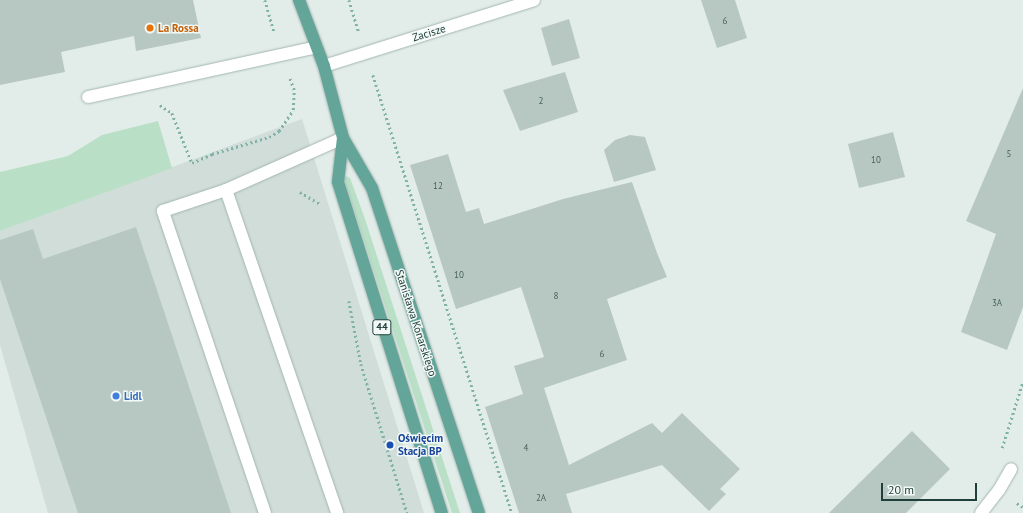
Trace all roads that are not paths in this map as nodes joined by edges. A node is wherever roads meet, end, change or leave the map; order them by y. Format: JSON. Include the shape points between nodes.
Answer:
{"nodes":[{"id":1,"x":299,"y":0,"type":"edge"},
{"id":2,"x":534,"y":0,"type":"edge"},
{"id":3,"x":317,"y":47,"type":"junction"},
{"id":4,"x":324,"y":66,"type":"junction"},
{"id":5,"x":88,"y":97,"type":"dead end"},
{"id":6,"x":343,"y":138,"type":"junction"},
{"id":7,"x":226,"y":190,"type":"junction"},
{"id":8,"x":1011,"y":469,"type":"dead end"},
{"id":9,"x":265,"y":513,"type":"edge"},
{"id":10,"x":337,"y":513,"type":"edge"},
{"id":11,"x":442,"y":513,"type":"edge"},
{"id":12,"x":479,"y":513,"type":"edge"},
{"id":13,"x":981,"y":513,"type":"edge"}],
"edges":[{"from":1,"to":3,"type":"main road","name":"Stanisława Konarskiego","number":"44"},
{"from":2,"to":4,"type":"street","name":"Zacisze"},
{"from":3,"to":4,"type":"main road","name":"Stanisława Konarskiego","number":"44"},
{"from":3,"to":5,"type":"street"},
{"from":4,"to":6,"type":"main road","name":"Stanisława Konarskiego","number":"44"},
{"from":6,"to":7,"type":"street"},
{"from":6,"to":11,"type":"main road","name":"Stanisława Konarskiego","number":"44","via":[[338,182]]},
{"from":6,"to":12,"type":"main road","name":"Stanisława Konarskiego","number":"44","via":[[372,188]]},
{"from":7,"to":9,"type":"street","via":[[163,211]]},
{"from":7,"to":10,"type":"street"},
{"from":8,"to":13,"type":"street"}]}
